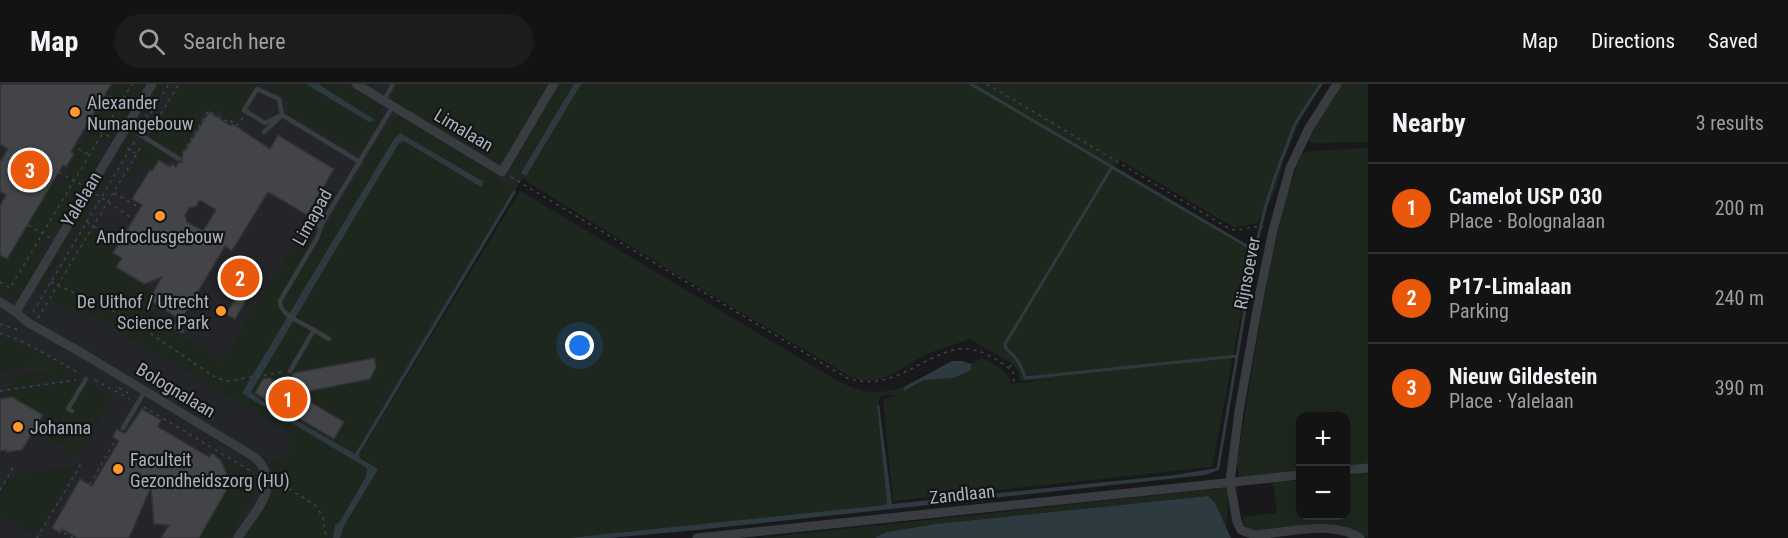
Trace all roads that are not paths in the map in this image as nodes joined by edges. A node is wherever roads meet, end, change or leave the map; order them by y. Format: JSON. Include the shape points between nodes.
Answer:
{"nodes":[{"id":1,"x":152,"y":84,"type":"edge"},
{"id":2,"x":356,"y":84,"type":"edge"},
{"id":3,"x":393,"y":84,"type":"edge"},
{"id":4,"x":554,"y":84,"type":"edge"},
{"id":5,"x":1337,"y":84,"type":"edge"},
{"id":6,"x":383,"y":100,"type":"junction"},
{"id":7,"x":393,"y":106,"type":"junction"},
{"id":8,"x":282,"y":115,"type":"junction"},
{"id":9,"x":264,"y":132,"type":"dead end"},
{"id":10,"x":139,"y":134,"type":"road end"},
{"id":11,"x":179,"y":159,"type":"road end"},
{"id":12,"x":360,"y":162,"type":"junction"},
{"id":13,"x":323,"y":222,"type":"junction"},
{"id":14,"x":303,"y":233,"type":"dead end"},
{"id":15,"x":0,"y":302,"type":"edge"},
{"id":16,"x":16,"y":312,"type":"junction"},
{"id":17,"x":168,"y":322,"type":"dead end"},
{"id":18,"x":314,"y":330,"type":"junction"},
{"id":19,"x":182,"y":331,"type":"dead end"},
{"id":20,"x":329,"y":339,"type":"dead end"},
{"id":21,"x":290,"y":371,"type":"road end"},
{"id":22,"x":89,"y":379,"type":"road end"},
{"id":23,"x":145,"y":391,"type":"junction"},
{"id":24,"x":72,"y":411,"type":"dead end"},
{"id":25,"x":123,"y":428,"type":"road end"},
{"id":26,"x":1368,"y":468,"type":"edge"},
{"id":27,"x":1350,"y":470,"type":"edge"},
{"id":28,"x":1296,"y":475,"type":"edge"},
{"id":29,"x":1230,"y":482,"type":"junction"},
{"id":30,"x":238,"y":538,"type":"edge"},
{"id":31,"x":697,"y":538,"type":"edge"},
{"id":32,"x":1360,"y":538,"type":"edge"}],
"edges":[{"from":1,"to":16,"type":"street","name":"Yalelaan"},
{"from":2,"to":6,"type":"street","name":"Limalaan"},
{"from":3,"to":6,"type":"lane"},
{"from":4,"to":7,"type":"street","name":"Limalaan","via":[[502,172]]},
{"from":5,"to":29,"type":"street","name":"Rijnsoever","via":[[1299,146],[1282,194],[1254,327]]},
{"from":6,"to":7,"type":"street","name":"Limalaan"},
{"from":7,"to":12,"type":"lane","name":"Limapad"},
{"from":8,"to":8,"type":"lane","via":[[279,99],[257,88],[244,110],[265,123]]},
{"from":8,"to":9,"type":"lane"},
{"from":8,"to":12,"type":"lane"},
{"from":10,"to":11,"type":"lane"},
{"from":12,"to":13,"type":"lane","name":"Limapad"},
{"from":13,"to":14,"type":"lane"},
{"from":13,"to":18,"type":"lane","name":"Limapad","via":[[280,300],[281,309]]},
{"from":15,"to":16,"type":"street","name":"Bolognalaan"},
{"from":16,"to":23,"type":"street","name":"Bolognalaan","via":[[27,326]]},
{"from":17,"to":19,"type":"lane"},
{"from":18,"to":20,"type":"lane","name":"Limapad"},
{"from":18,"to":21,"type":"lane"},
{"from":22,"to":24,"type":"lane","via":[[68,409]]},
{"from":23,"to":25,"type":"lane"},
{"from":23,"to":30,"type":"street","name":"Bolognalaan","via":[[256,458],[267,471],[267,493]]},
{"from":26,"to":27,"type":"street"},
{"from":28,"to":29,"type":"street","name":"Zandlaan"},
{"from":29,"to":31,"type":"street","name":"Zandlaan"},
{"from":29,"to":32,"type":"street","name":"Rijnsoever","via":[[1237,522],[1248,534],[1328,529]]}]}
